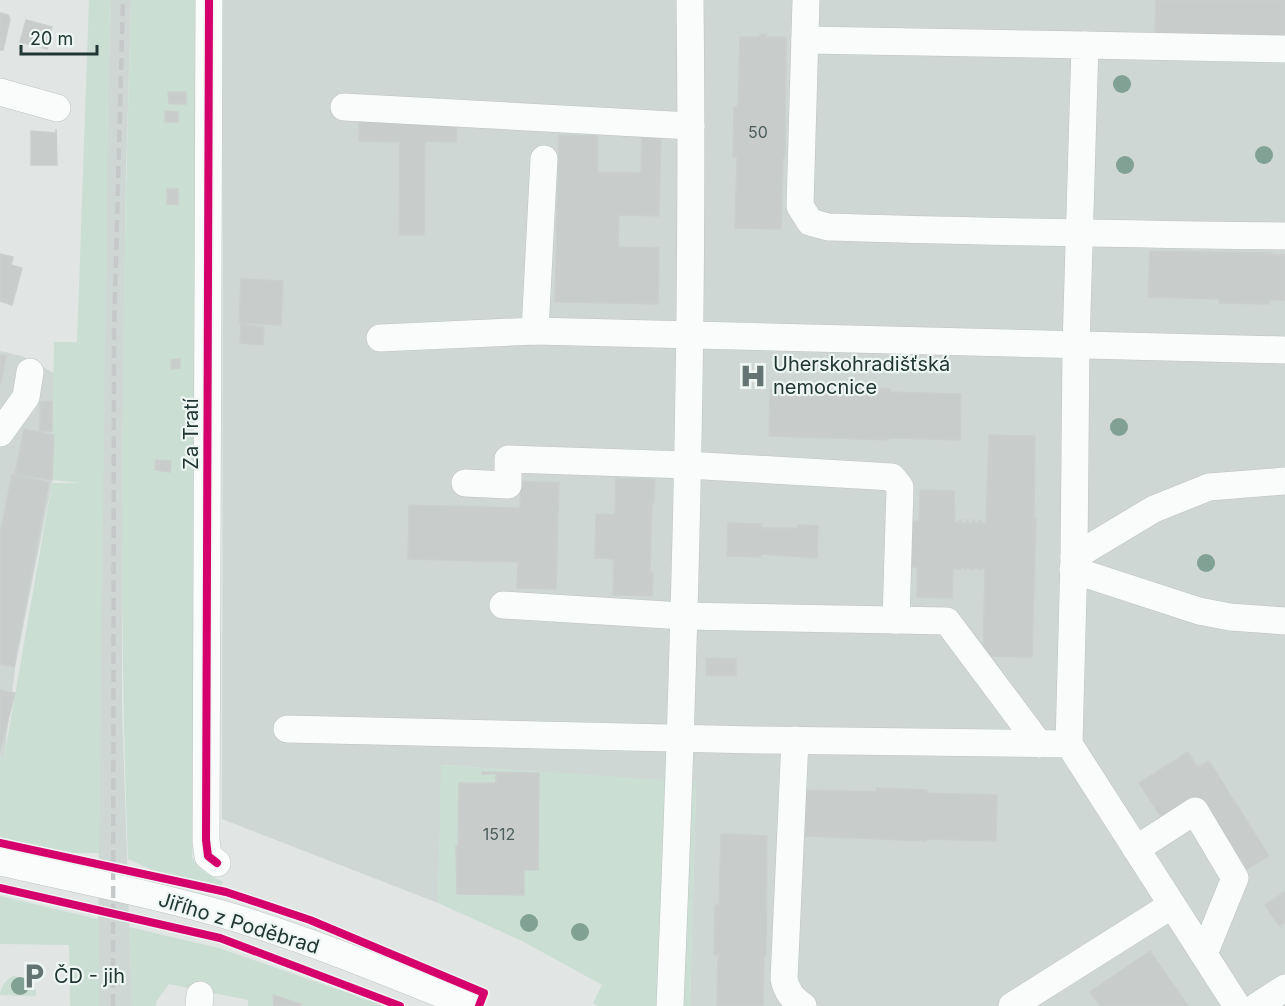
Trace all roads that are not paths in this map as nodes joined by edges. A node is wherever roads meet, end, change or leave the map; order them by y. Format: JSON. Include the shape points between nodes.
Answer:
{"nodes":[{"id":1,"x":209,"y":0,"type":"edge"},
{"id":2,"x":690,"y":0,"type":"edge"},
{"id":3,"x":806,"y":0,"type":"edge"},
{"id":4,"x":805,"y":40,"type":"junction"},
{"id":5,"x":1085,"y":45,"type":"junction"},
{"id":6,"x":1285,"y":49,"type":"edge"},
{"id":7,"x":0,"y":92,"type":"edge"},
{"id":8,"x":344,"y":107,"type":"dead end"},
{"id":9,"x":57,"y":108,"type":"dead end"},
{"id":10,"x":692,"y":126,"type":"junction"},
{"id":11,"x":544,"y":159,"type":"dead end"},
{"id":12,"x":1079,"y":233,"type":"junction"},
{"id":13,"x":1285,"y":236,"type":"edge"},
{"id":14,"x":535,"y":332,"type":"junction"},
{"id":15,"x":689,"y":334,"type":"junction"},
{"id":16,"x":381,"y":338,"type":"dead end"},
{"id":17,"x":1076,"y":346,"type":"junction"},
{"id":18,"x":1285,"y":350,"type":"edge"},
{"id":19,"x":30,"y":372,"type":"dead end"},
{"id":20,"x":0,"y":432,"type":"edge"},
{"id":21,"x":687,"y":465,"type":"junction"},
{"id":22,"x":1285,"y":481,"type":"edge"},
{"id":23,"x":465,"y":483,"type":"dead end"},
{"id":24,"x":1074,"y":563,"type":"junction"},
{"id":25,"x":503,"y":605,"type":"dead end"},
{"id":26,"x":683,"y":616,"type":"junction"},
{"id":27,"x":896,"y":620,"type":"junction"},
{"id":28,"x":1285,"y":621,"type":"edge"},
{"id":29,"x":287,"y":729,"type":"dead end"},
{"id":30,"x":679,"y":738,"type":"junction"},
{"id":31,"x":795,"y":741,"type":"junction"},
{"id":32,"x":1039,"y":744,"type":"junction"},
{"id":33,"x":1068,"y":744,"type":"junction"},
{"id":34,"x":1136,"y":849,"type":"junction"},
{"id":35,"x":0,"y":862,"type":"edge"},
{"id":36,"x":217,"y":863,"type":"dead end"},
{"id":37,"x":1172,"y":905,"type":"junction"},
{"id":38,"x":1204,"y":954,"type":"junction"},
{"id":39,"x":1285,"y":988,"type":"edge"},
{"id":40,"x":471,"y":1006,"type":"edge"},
{"id":41,"x":670,"y":1006,"type":"edge"},
{"id":42,"x":803,"y":1006,"type":"edge"},
{"id":43,"x":1012,"y":1006,"type":"edge"},
{"id":44,"x":1237,"y":1006,"type":"edge"},
{"id":45,"x":1257,"y":1006,"type":"edge"}],
"edges":[{"from":1,"to":36,"type":"street","name":"Za Tratí","via":[[206,845],[208,856]]},
{"from":2,"to":10,"type":"street"},
{"from":3,"to":4,"type":"street"},
{"from":4,"to":5,"type":"street"},
{"from":4,"to":12,"type":"street","via":[[800,206],[810,222],[828,227]]},
{"from":5,"to":6,"type":"street"},
{"from":5,"to":12,"type":"street"},
{"from":7,"to":9,"type":"street"},
{"from":8,"to":10,"type":"street"},
{"from":10,"to":15,"type":"street"},
{"from":11,"to":14,"type":"street"},
{"from":12,"to":13,"type":"street"},
{"from":12,"to":17,"type":"street"},
{"from":14,"to":15,"type":"street"},
{"from":14,"to":16,"type":"street"},
{"from":15,"to":17,"type":"street"},
{"from":15,"to":21,"type":"street"},
{"from":17,"to":18,"type":"street"},
{"from":17,"to":24,"type":"street"},
{"from":19,"to":20,"type":"street","via":[[26,397]]},
{"from":21,"to":23,"type":"street","via":[[508,459],[508,485]]},
{"from":21,"to":26,"type":"street"},
{"from":21,"to":27,"type":"street","via":[[892,477],[900,487]]},
{"from":22,"to":24,"type":"street","via":[[1209,487],[1154,509]]},
{"from":24,"to":28,"type":"street","via":[[1198,611]]},
{"from":24,"to":33,"type":"street"},
{"from":25,"to":26,"type":"street"},
{"from":26,"to":27,"type":"street"},
{"from":26,"to":30,"type":"street"},
{"from":27,"to":32,"type":"street","via":[[947,621]]},
{"from":29,"to":30,"type":"street"},
{"from":30,"to":31,"type":"street"},
{"from":30,"to":41,"type":"street"},
{"from":31,"to":32,"type":"street"},
{"from":31,"to":42,"type":"street","via":[[784,979],[793,999]]},
{"from":32,"to":33,"type":"street"},
{"from":33,"to":34,"type":"street"},
{"from":34,"to":37,"type":"street"},
{"from":34,"to":38,"type":"street","via":[[1195,811],[1235,878]]},
{"from":35,"to":40,"type":"street","name":"Jiřího z Poděbrad","via":[[224,914],[290,935]]},
{"from":37,"to":38,"type":"street"},
{"from":37,"to":43,"type":"street"},
{"from":38,"to":44,"type":"street"},
{"from":39,"to":45,"type":"street"}]}
